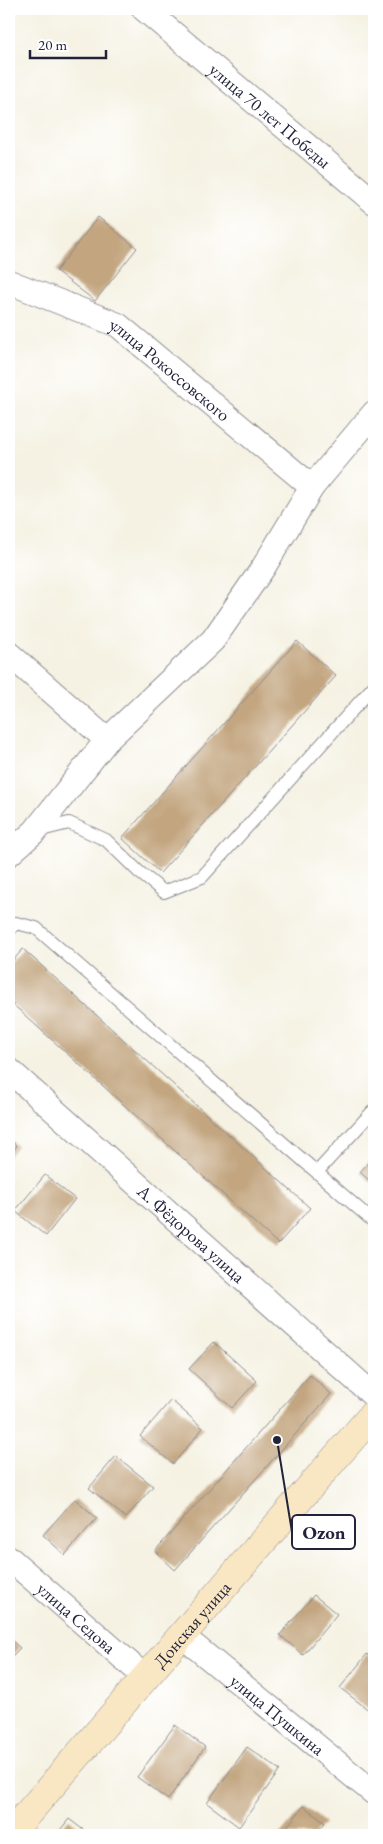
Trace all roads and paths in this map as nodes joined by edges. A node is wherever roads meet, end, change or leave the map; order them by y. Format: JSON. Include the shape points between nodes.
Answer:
{"nodes":[{"id":1,"x":144,"y":9,"type":"edge"},
{"id":2,"x":374,"y":202,"type":"edge"},
{"id":3,"x":9,"y":282,"type":"edge"},
{"id":4,"x":374,"y":413,"type":"edge"},
{"id":5,"x":312,"y":487,"type":"junction"},
{"id":6,"x":9,"y":654,"type":"edge"},
{"id":7,"x":374,"y":686,"type":"edge"},
{"id":8,"x":107,"y":740,"type":"junction"},
{"id":9,"x":35,"y":831,"type":"junction"},
{"id":10,"x":9,"y":854,"type":"edge"},
{"id":11,"x":9,"y":930,"type":"edge"},
{"id":12,"x":9,"y":1070,"type":"edge"},
{"id":13,"x":374,"y":1110,"type":"edge"},
{"id":14,"x":317,"y":1172,"type":"junction"},
{"id":15,"x":374,"y":1222,"type":"edge"},
{"id":16,"x":374,"y":1396,"type":"edge"},
{"id":17,"x":374,"y":1413,"type":"edge"},
{"id":18,"x":9,"y":1558,"type":"edge"},
{"id":19,"x":181,"y":1635,"type":"junction"},
{"id":20,"x":145,"y":1677,"type":"junction"},
{"id":21,"x":374,"y":1793,"type":"edge"},
{"id":22,"x":9,"y":1835,"type":"edge"}],
"edges":[{"from":1,"to":2,"type":"street","name":"улица 70 лет Победы"},
{"from":3,"to":5,"type":"street","name":"улица Рокоссовского","via":[[118,326]]},
{"from":4,"to":5,"type":"street"},
{"from":5,"to":8,"type":"street","via":[[214,640]]},
{"from":6,"to":8,"type":"street"},
{"from":7,"to":9,"type":"lane","via":[[202,877],[164,892],[106,840],[69,823]]},
{"from":8,"to":9,"type":"street"},
{"from":9,"to":10,"type":"street"},
{"from":11,"to":14,"type":"lane","via":[[16,923],[36,928]]},
{"from":12,"to":16,"type":"street","name":"А. Фёдорова улица"},
{"from":13,"to":14,"type":"lane"},
{"from":14,"to":15,"type":"lane"},
{"from":17,"to":19,"type":"street","name":"Донская улица"},
{"from":18,"to":20,"type":"street","name":"улица Седова"},
{"from":19,"to":20,"type":"street","name":"Донская улица"},
{"from":19,"to":21,"type":"street","name":"улица Пушкина"},
{"from":20,"to":22,"type":"street","name":"Донская улица"}]}
